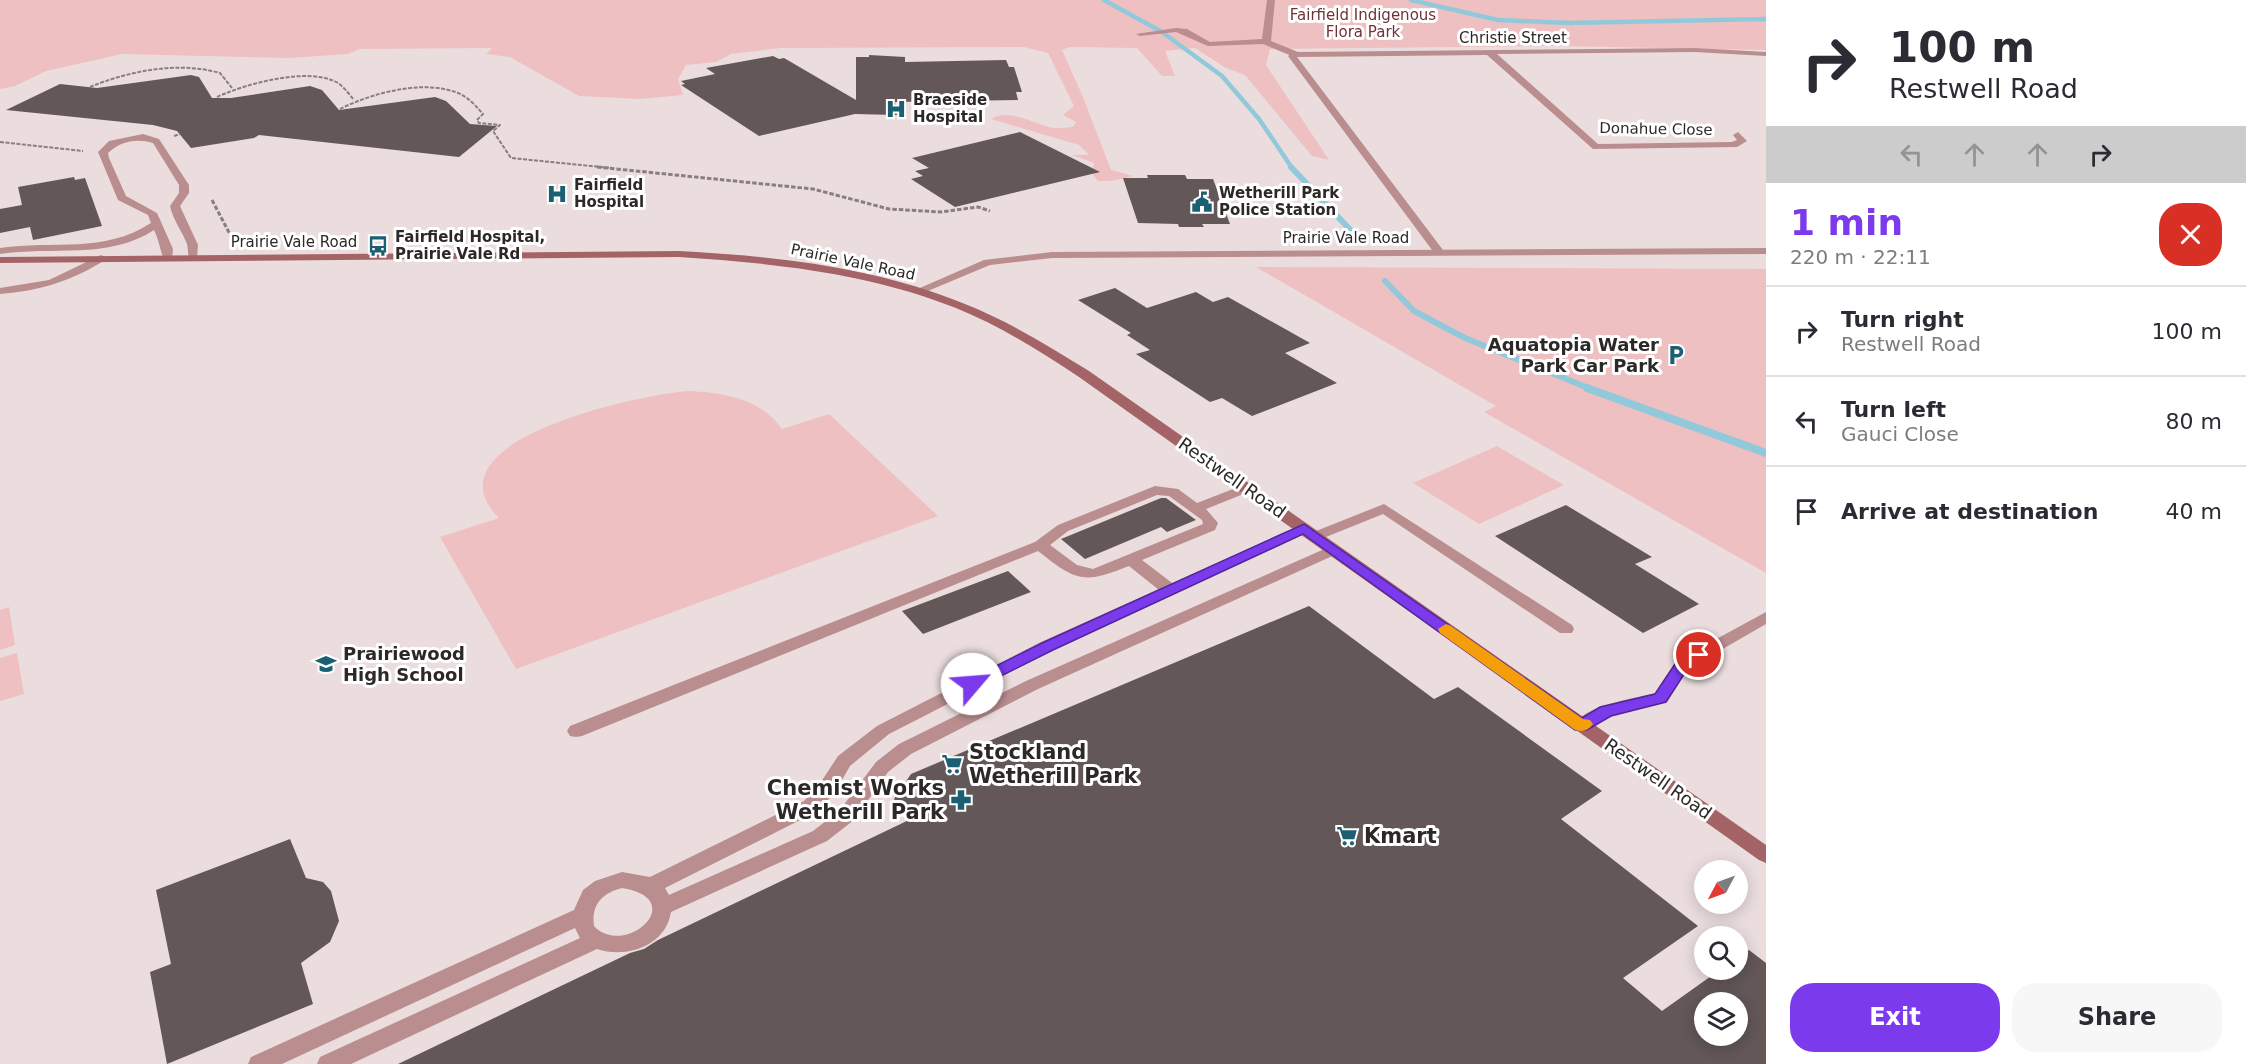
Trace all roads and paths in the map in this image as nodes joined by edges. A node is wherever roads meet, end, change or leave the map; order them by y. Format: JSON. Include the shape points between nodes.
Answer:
{"nodes":[{"id":1,"x":1271,"y":0,"type":"edge"},
{"id":2,"x":1140,"y":34,"type":"dead end"},
{"id":3,"x":1264,"y":41,"type":"junction"},
{"id":4,"x":1488,"y":51,"type":"junction"},
{"id":5,"x":1295,"y":54,"type":"junction"},
{"id":6,"x":1766,"y":54,"type":"edge"},
{"id":7,"x":90,"y":87,"type":"dead end"},
{"id":8,"x":232,"y":88,"type":"junction"},
{"id":9,"x":217,"y":97,"type":"dead end"},
{"id":10,"x":354,"y":100,"type":"junction"},
{"id":11,"x":340,"y":109,"type":"dead end"},
{"id":12,"x":180,"y":134,"type":"dead end"},
{"id":13,"x":1738,"y":135,"type":"dead end"},
{"id":14,"x":174,"y":136,"type":"dead end"},
{"id":15,"x":0,"y":142,"type":"edge"},
{"id":16,"x":82,"y":151,"type":"dead end"},
{"id":17,"x":212,"y":200,"type":"dead end"},
{"id":18,"x":990,"y":211,"type":"dead end"},
{"id":19,"x":157,"y":224,"type":"junction"},
{"id":20,"x":236,"y":246,"type":"dead end"},
{"id":21,"x":0,"y":251,"type":"edge"},
{"id":22,"x":1766,"y":251,"type":"edge"},
{"id":23,"x":1439,"y":252,"type":"junction"},
{"id":24,"x":194,"y":257,"type":"junction"},
{"id":25,"x":101,"y":258,"type":"junction"},
{"id":26,"x":168,"y":258,"type":"junction"},
{"id":27,"x":0,"y":260,"type":"edge"},
{"id":28,"x":0,"y":291,"type":"edge"},
{"id":29,"x":919,"y":291,"type":"junction"},
{"id":30,"x":1246,"y":488,"type":"junction"},
{"id":31,"x":1196,"y":508,"type":"junction"},
{"id":32,"x":1310,"y":532,"type":"junction"},
{"id":33,"x":1040,"y":545,"type":"junction"},
{"id":34,"x":1334,"y":550,"type":"junction"},
{"id":35,"x":1131,"y":559,"type":"junction"},
{"id":36,"x":1170,"y":590,"type":"junction"},
{"id":37,"x":1766,"y":617,"type":"edge"},
{"id":38,"x":1566,"y":629,"type":"dead end"},
{"id":39,"x":1581,"y":726,"type":"junction"},
{"id":40,"x":576,"y":731,"type":"dead end"},
{"id":41,"x":1766,"y":855,"type":"edge"},
{"id":42,"x":650,"y":885,"type":"junction"},
{"id":43,"x":663,"y":907,"type":"junction"},
{"id":44,"x":582,"y":915,"type":"junction"},
{"id":45,"x":596,"y":940,"type":"junction"},
{"id":46,"x":259,"y":1064,"type":"edge"},
{"id":47,"x":328,"y":1064,"type":"edge"}],
"edges":[{"from":1,"to":3,"type":"street","via":[[1268,39]]},
{"from":2,"to":3,"type":"street","via":[[1184,31],[1208,44],[1221,45]]},
{"from":3,"to":5,"type":"street"},
{"from":4,"to":5,"type":"street","name":"Christie Street"},
{"from":4,"to":6,"type":"street","name":"Christie Street","via":[[1695,50]]},
{"from":4,"to":13,"type":"street","name":"Donahue Close","via":[[1596,147],[1734,145],[1742,141]]},
{"from":5,"to":23,"type":"street","via":[[1292,56]]},
{"from":7,"to":8,"type":"path","via":[[111,78],[196,67],[220,73]]},
{"from":8,"to":9,"type":"path"},
{"from":8,"to":10,"type":"path","via":[[289,78],[325,79],[340,84]]},
{"from":10,"to":11,"type":"path"},
{"from":10,"to":18,"type":"path","via":[[414,90],[456,92],[483,114],[477,120],[479,123],[500,125],[493,131],[511,158],[813,189],[889,209],[941,212],[978,207]]},
{"from":12,"to":14,"type":"path"},
{"from":15,"to":16,"type":"path"},
{"from":17,"to":20,"type":"path"},
{"from":19,"to":21,"type":"street","via":[[107,246]]},
{"from":19,"to":24,"type":"street","via":[[147,209],[122,198],[104,158],[103,152],[112,143],[143,137],[156,141],[184,185],[184,193],[175,206],[195,250]]},
{"from":19,"to":26,"type":"street"},
{"from":22,"to":23,"type":"street","name":"Prairie Vale Road"},
{"from":23,"to":29,"type":"street","name":"Prairie Vale Road","via":[[1026,257],[975,266]]},
{"from":24,"to":26,"type":"main road","name":"Prairie Vale Road"},
{"from":24,"to":29,"type":"main road","name":"Prairie Vale Road","via":[[679,254],[808,266]]},
{"from":25,"to":26,"type":"main road","name":"Prairie Vale Road"},
{"from":25,"to":27,"type":"main road","name":"Prairie Vale Road"},
{"from":25,"to":28,"type":"street","via":[[77,274],[55,282]]},
{"from":29,"to":30,"type":"main road","name":"Restwell Road","via":[[1039,345]]},
{"from":30,"to":31,"type":"street"},
{"from":30,"to":32,"type":"main road","name":"Restwell Road"},
{"from":31,"to":33,"type":"street","via":[[1173,492],[1155,490],[1063,528]]},
{"from":31,"to":35,"type":"street","via":[[1208,517],[1210,526]]},
{"from":32,"to":34,"type":"main road","name":"Restwell Road"},
{"from":32,"to":36,"type":"street"},
{"from":32,"to":38,"type":"street","via":[[1384,508]]},
{"from":33,"to":35,"type":"street","via":[[1082,574],[1095,574]]},
{"from":33,"to":40,"type":"street"},
{"from":34,"to":39,"type":"main road","name":"Restwell Road"},
{"from":34,"to":43,"type":"street","via":[[1032,685],[905,749],[882,767],[847,815],[820,836]]},
{"from":35,"to":36,"type":"street"},
{"from":36,"to":42,"type":"street","via":[[1047,646],[883,730],[844,761],[811,806]]},
{"from":37,"to":39,"type":"street","via":[[1682,665],[1661,698],[1606,711]]},
{"from":39,"to":41,"type":"main road","name":"Restwell Road"},
{"from":42,"to":43,"type":"street","via":[[662,897]]},
{"from":42,"to":44,"type":"street","via":[[622,879],[608,883],[587,900]]},
{"from":43,"to":45,"type":"street","via":[[656,928],[634,942],[609,945]]},
{"from":44,"to":45,"type":"street","via":[[587,933]]},
{"from":44,"to":46,"type":"street"},
{"from":45,"to":47,"type":"street"}]}
